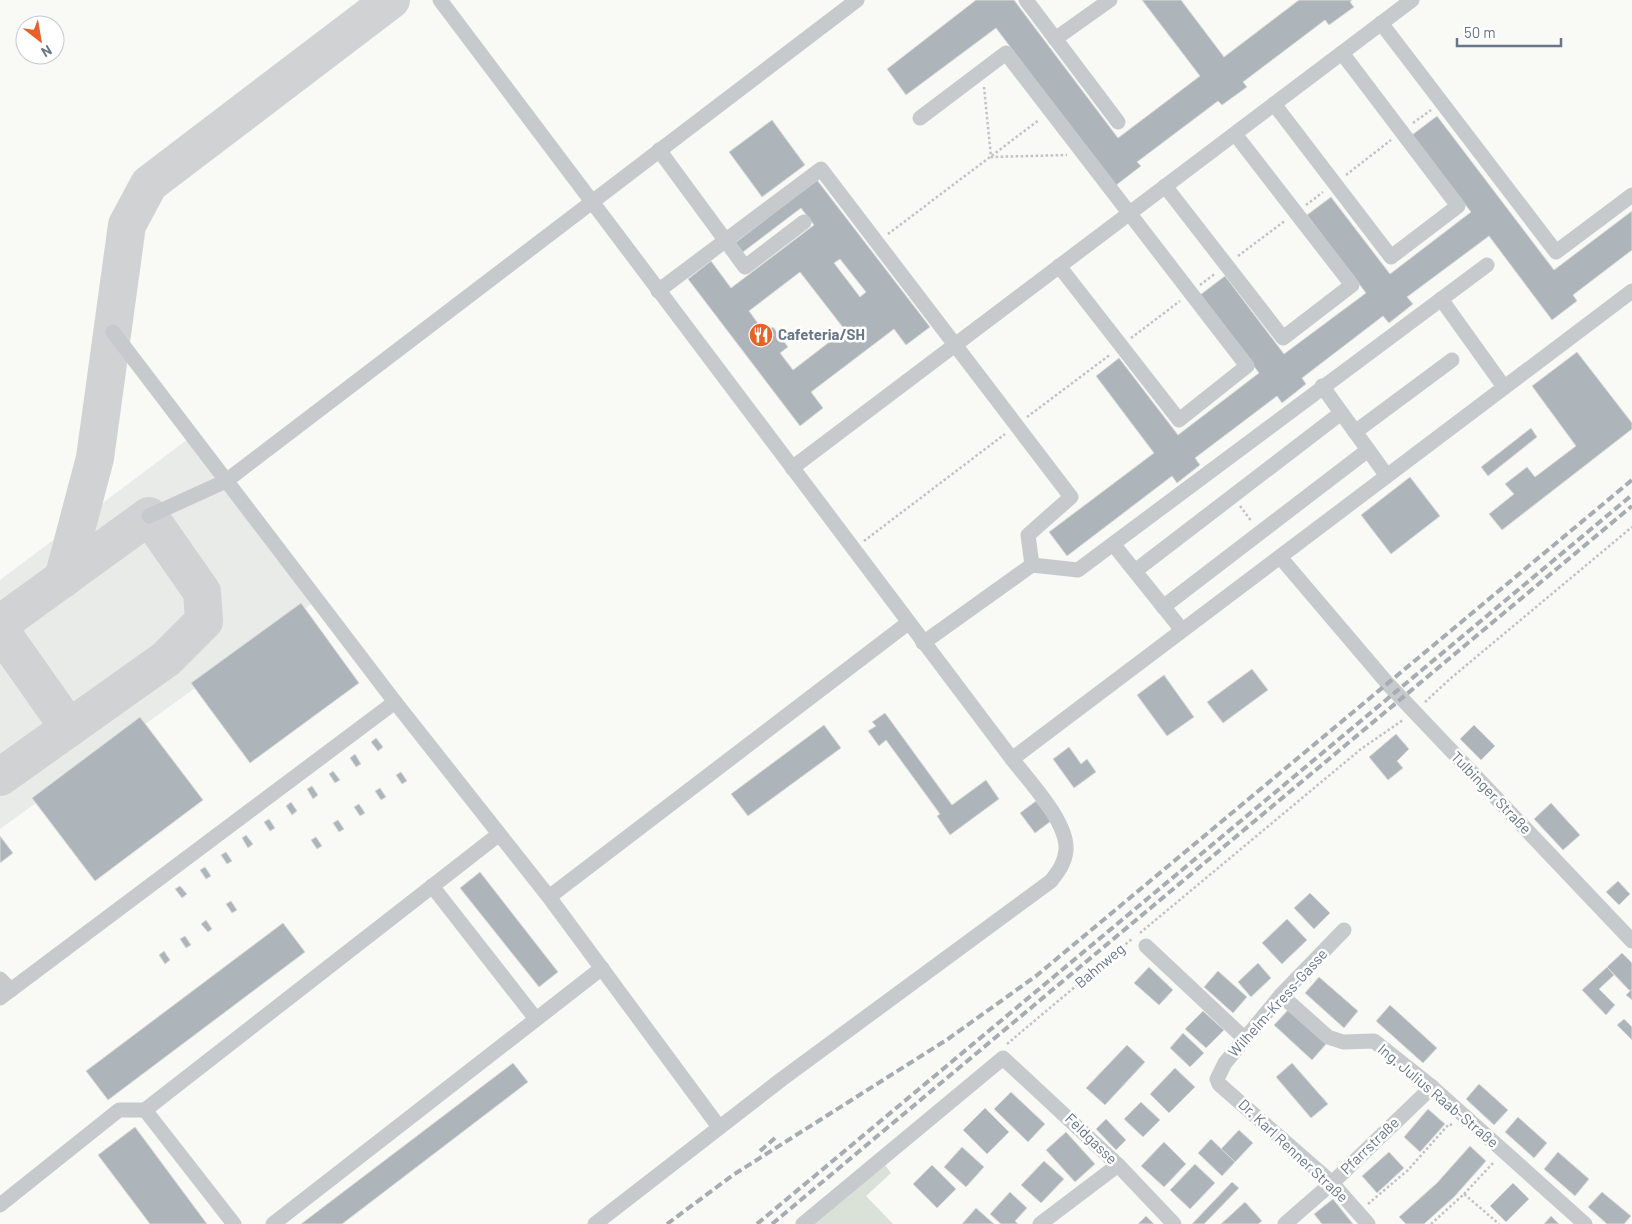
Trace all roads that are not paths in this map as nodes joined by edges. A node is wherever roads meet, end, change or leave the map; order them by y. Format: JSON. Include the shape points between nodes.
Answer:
{"nodes":[{"id":1,"x":440,"y":0,"type":"edge"},
{"id":2,"x":857,"y":0,"type":"edge"},
{"id":3,"x":1026,"y":0,"type":"edge"},
{"id":4,"x":1110,"y":0,"type":"edge"},
{"id":5,"x":1412,"y":0,"type":"edge"},
{"id":6,"x":1382,"y":23,"type":"junction"},
{"id":7,"x":1055,"y":39,"type":"junction"},
{"id":8,"x":1342,"y":53,"type":"junction"},
{"id":9,"x":1274,"y":104,"type":"junction"},
{"id":10,"x":920,"y":118,"type":"dead end"},
{"id":11,"x":1118,"y":122,"type":"dead end"},
{"id":12,"x":1235,"y":134,"type":"junction"},
{"id":13,"x":659,"y":150,"type":"junction"},
{"id":14,"x":1165,"y":186,"type":"junction"},
{"id":15,"x":1632,"y":195,"type":"edge"},
{"id":16,"x":591,"y":200,"type":"junction"},
{"id":17,"x":1129,"y":214,"type":"junction"},
{"id":18,"x":804,"y":222,"type":"dead end"},
{"id":19,"x":726,"y":241,"type":"junction"},
{"id":20,"x":1487,"y":265,"type":"dead end"},
{"id":21,"x":1059,"y":266,"type":"junction"},
{"id":22,"x":658,"y":291,"type":"junction"},
{"id":23,"x":1632,"y":291,"type":"edge"},
{"id":24,"x":1441,"y":299,"type":"junction"},
{"id":25,"x":113,"y":332,"type":"dead end"},
{"id":26,"x":954,"y":346,"type":"junction"},
{"id":27,"x":1452,"y":360,"type":"dead end"},
{"id":28,"x":1322,"y":386,"type":"junction"},
{"id":29,"x":1504,"y":387,"type":"junction"},
{"id":30,"x":1341,"y":413,"type":"junction"},
{"id":31,"x":1355,"y":432,"type":"junction"},
{"id":32,"x":1368,"y":450,"type":"junction"},
{"id":33,"x":792,"y":468,"type":"junction"},
{"id":34,"x":1387,"y":476,"type":"junction"},
{"id":35,"x":226,"y":481,"type":"junction"},
{"id":36,"x":149,"y":516,"type":"dead end"},
{"id":37,"x":1113,"y":544,"type":"junction"},
{"id":38,"x":1280,"y":557,"type":"junction"},
{"id":39,"x":1032,"y":565,"type":"junction"},
{"id":40,"x":1135,"y":572,"type":"junction"},
{"id":41,"x":1163,"y":607,"type":"junction"},
{"id":42,"x":908,"y":623,"type":"junction"},
{"id":43,"x":1182,"y":630,"type":"junction"},
{"id":44,"x":923,"y":643,"type":"junction"},
{"id":45,"x":395,"y":702,"type":"junction"},
{"id":46,"x":1012,"y":759,"type":"junction"},
{"id":47,"x":498,"y":834,"type":"junction"},
{"id":48,"x":432,"y":886,"type":"junction"},
{"id":49,"x":549,"y":897,"type":"junction"},
{"id":50,"x":1344,"y":930,"type":"dead end"},
{"id":51,"x":1632,"y":941,"type":"edge"},
{"id":52,"x":1146,"y":946,"type":"dead end"},
{"id":53,"x":602,"y":968,"type":"junction"},
{"id":54,"x":0,"y":978,"type":"edge"},
{"id":55,"x":6,"y":994,"type":"edge"},
{"id":56,"x":1281,"y":995,"type":"junction"},
{"id":57,"x":536,"y":1019,"type":"junction"},
{"id":58,"x":1244,"y":1038,"type":"junction"},
{"id":59,"x":1217,"y":1078,"type":"joint"},
{"id":60,"x":1432,"y":1087,"type":"junction"},
{"id":61,"x":145,"y":1110,"type":"junction"},
{"id":62,"x":719,"y":1128,"type":"junction"},
{"id":63,"x":1118,"y":1165,"type":"junction"},
{"id":64,"x":1332,"y":1183,"type":"junction"},
{"id":65,"x":0,"y":1205,"type":"edge"},
{"id":66,"x":234,"y":1224,"type":"edge"},
{"id":67,"x":273,"y":1224,"type":"edge"},
{"id":68,"x":595,"y":1224,"type":"edge"},
{"id":69,"x":803,"y":1224,"type":"edge"},
{"id":70,"x":1040,"y":1224,"type":"edge"},
{"id":71,"x":1174,"y":1224,"type":"edge"},
{"id":72,"x":1285,"y":1224,"type":"edge"},
{"id":73,"x":1368,"y":1224,"type":"edge"},
{"id":74,"x":1585,"y":1224,"type":"edge"}],
"edges":[{"from":1,"to":16,"type":"street"},
{"from":2,"to":13,"type":"street"},
{"from":3,"to":7,"type":"street"},
{"from":4,"to":7,"type":"street"},
{"from":5,"to":6,"type":"street"},
{"from":6,"to":8,"type":"street"},
{"from":6,"to":15,"type":"street","via":[[1556,252]]},
{"from":7,"to":11,"type":"street"},
{"from":8,"to":9,"type":"street"},
{"from":8,"to":9,"type":"street","via":[[1458,206],[1398,252],[1391,257]]},
{"from":9,"to":12,"type":"street"},
{"from":10,"to":17,"type":"street","via":[[1006,53]]},
{"from":12,"to":14,"type":"street"},
{"from":12,"to":14,"type":"street","via":[[1352,285],[1283,338]]},
{"from":13,"to":16,"type":"street"},
{"from":13,"to":19,"type":"street"},
{"from":14,"to":17,"type":"street"},
{"from":16,"to":22,"type":"street"},
{"from":16,"to":35,"type":"street"},
{"from":17,"to":21,"type":"street"},
{"from":17,"to":21,"type":"street","via":[[1247,366],[1179,420]]},
{"from":18,"to":19,"type":"street","via":[[745,267]]},
{"from":19,"to":22,"type":"street"},
{"from":19,"to":26,"type":"street","via":[[821,169]]},
{"from":20,"to":24,"type":"street"},
{"from":21,"to":26,"type":"street"},
{"from":22,"to":33,"type":"street"},
{"from":23,"to":29,"type":"street"},
{"from":24,"to":28,"type":"street"},
{"from":24,"to":29,"type":"street"},
{"from":25,"to":35,"type":"street"},
{"from":26,"to":33,"type":"street"},
{"from":26,"to":39,"type":"street","via":[[1071,497],[1028,535]]},
{"from":27,"to":31,"type":"street"},
{"from":28,"to":30,"type":"street"},
{"from":28,"to":37,"type":"street"},
{"from":29,"to":34,"type":"street"},
{"from":30,"to":31,"type":"street"},
{"from":30,"to":40,"type":"street"},
{"from":31,"to":32,"type":"street"},
{"from":32,"to":34,"type":"street"},
{"from":32,"to":41,"type":"street"},
{"from":33,"to":42,"type":"street"},
{"from":34,"to":38,"type":"street"},
{"from":35,"to":36,"type":"street"},
{"from":35,"to":45,"type":"street"},
{"from":37,"to":39,"type":"street","via":[[1078,570]]},
{"from":37,"to":40,"type":"street"},
{"from":38,"to":43,"type":"street"},
{"from":38,"to":51,"type":"street","name":"Tulbinger Straße","via":[[1414,713]]},
{"from":39,"to":44,"type":"street"},
{"from":40,"to":41,"type":"street"},
{"from":41,"to":43,"type":"street"},
{"from":42,"to":44,"type":"street"},
{"from":42,"to":49,"type":"street"},
{"from":43,"to":46,"type":"street"},
{"from":44,"to":46,"type":"street"},
{"from":45,"to":47,"type":"street"},
{"from":45,"to":55,"type":"street"},
{"from":46,"to":62,"type":"street","via":[[1066,837],[1062,867],[1051,881]]},
{"from":47,"to":48,"type":"street"},
{"from":47,"to":49,"type":"street"},
{"from":48,"to":57,"type":"street"},
{"from":48,"to":61,"type":"street"},
{"from":49,"to":53,"type":"street"},
{"from":50,"to":56,"type":"street","name":"Wilhelm-Kress-Gasse"},
{"from":52,"to":58,"type":"street"},
{"from":53,"to":57,"type":"street"},
{"from":53,"to":62,"type":"street"},
{"from":54,"to":55,"type":"street"},
{"from":56,"to":58,"type":"street","name":"Wilhelm-Kress-Gasse"},
{"from":56,"to":60,"type":"street","name":"Ing. Julius Raab-Straße","via":[[1328,1037],[1343,1042],[1374,1041]]},
{"from":57,"to":67,"type":"street"},
{"from":58,"to":59,"type":"street","name":"Wilhelm-Kress-Gasse"},
{"from":59,"to":64,"type":"street","name":"Dr. Karl Renner Straße"},
{"from":60,"to":64,"type":"street","name":"Pfarrstraße"},
{"from":60,"to":74,"type":"street","name":"Ing. Julius Raab-Straße"},
{"from":61,"to":65,"type":"street","via":[[119,1110]]},
{"from":61,"to":66,"type":"street"},
{"from":62,"to":68,"type":"street"},
{"from":63,"to":69,"type":"street","name":"Feldgasse","via":[[1004,1052]]},
{"from":63,"to":70,"type":"street"},
{"from":63,"to":71,"type":"street","name":"Feldgasse"},
{"from":64,"to":72,"type":"street","name":"Pfarrstraße"},
{"from":64,"to":73,"type":"street","name":"Dr. Karl Renner Straße"}]}
